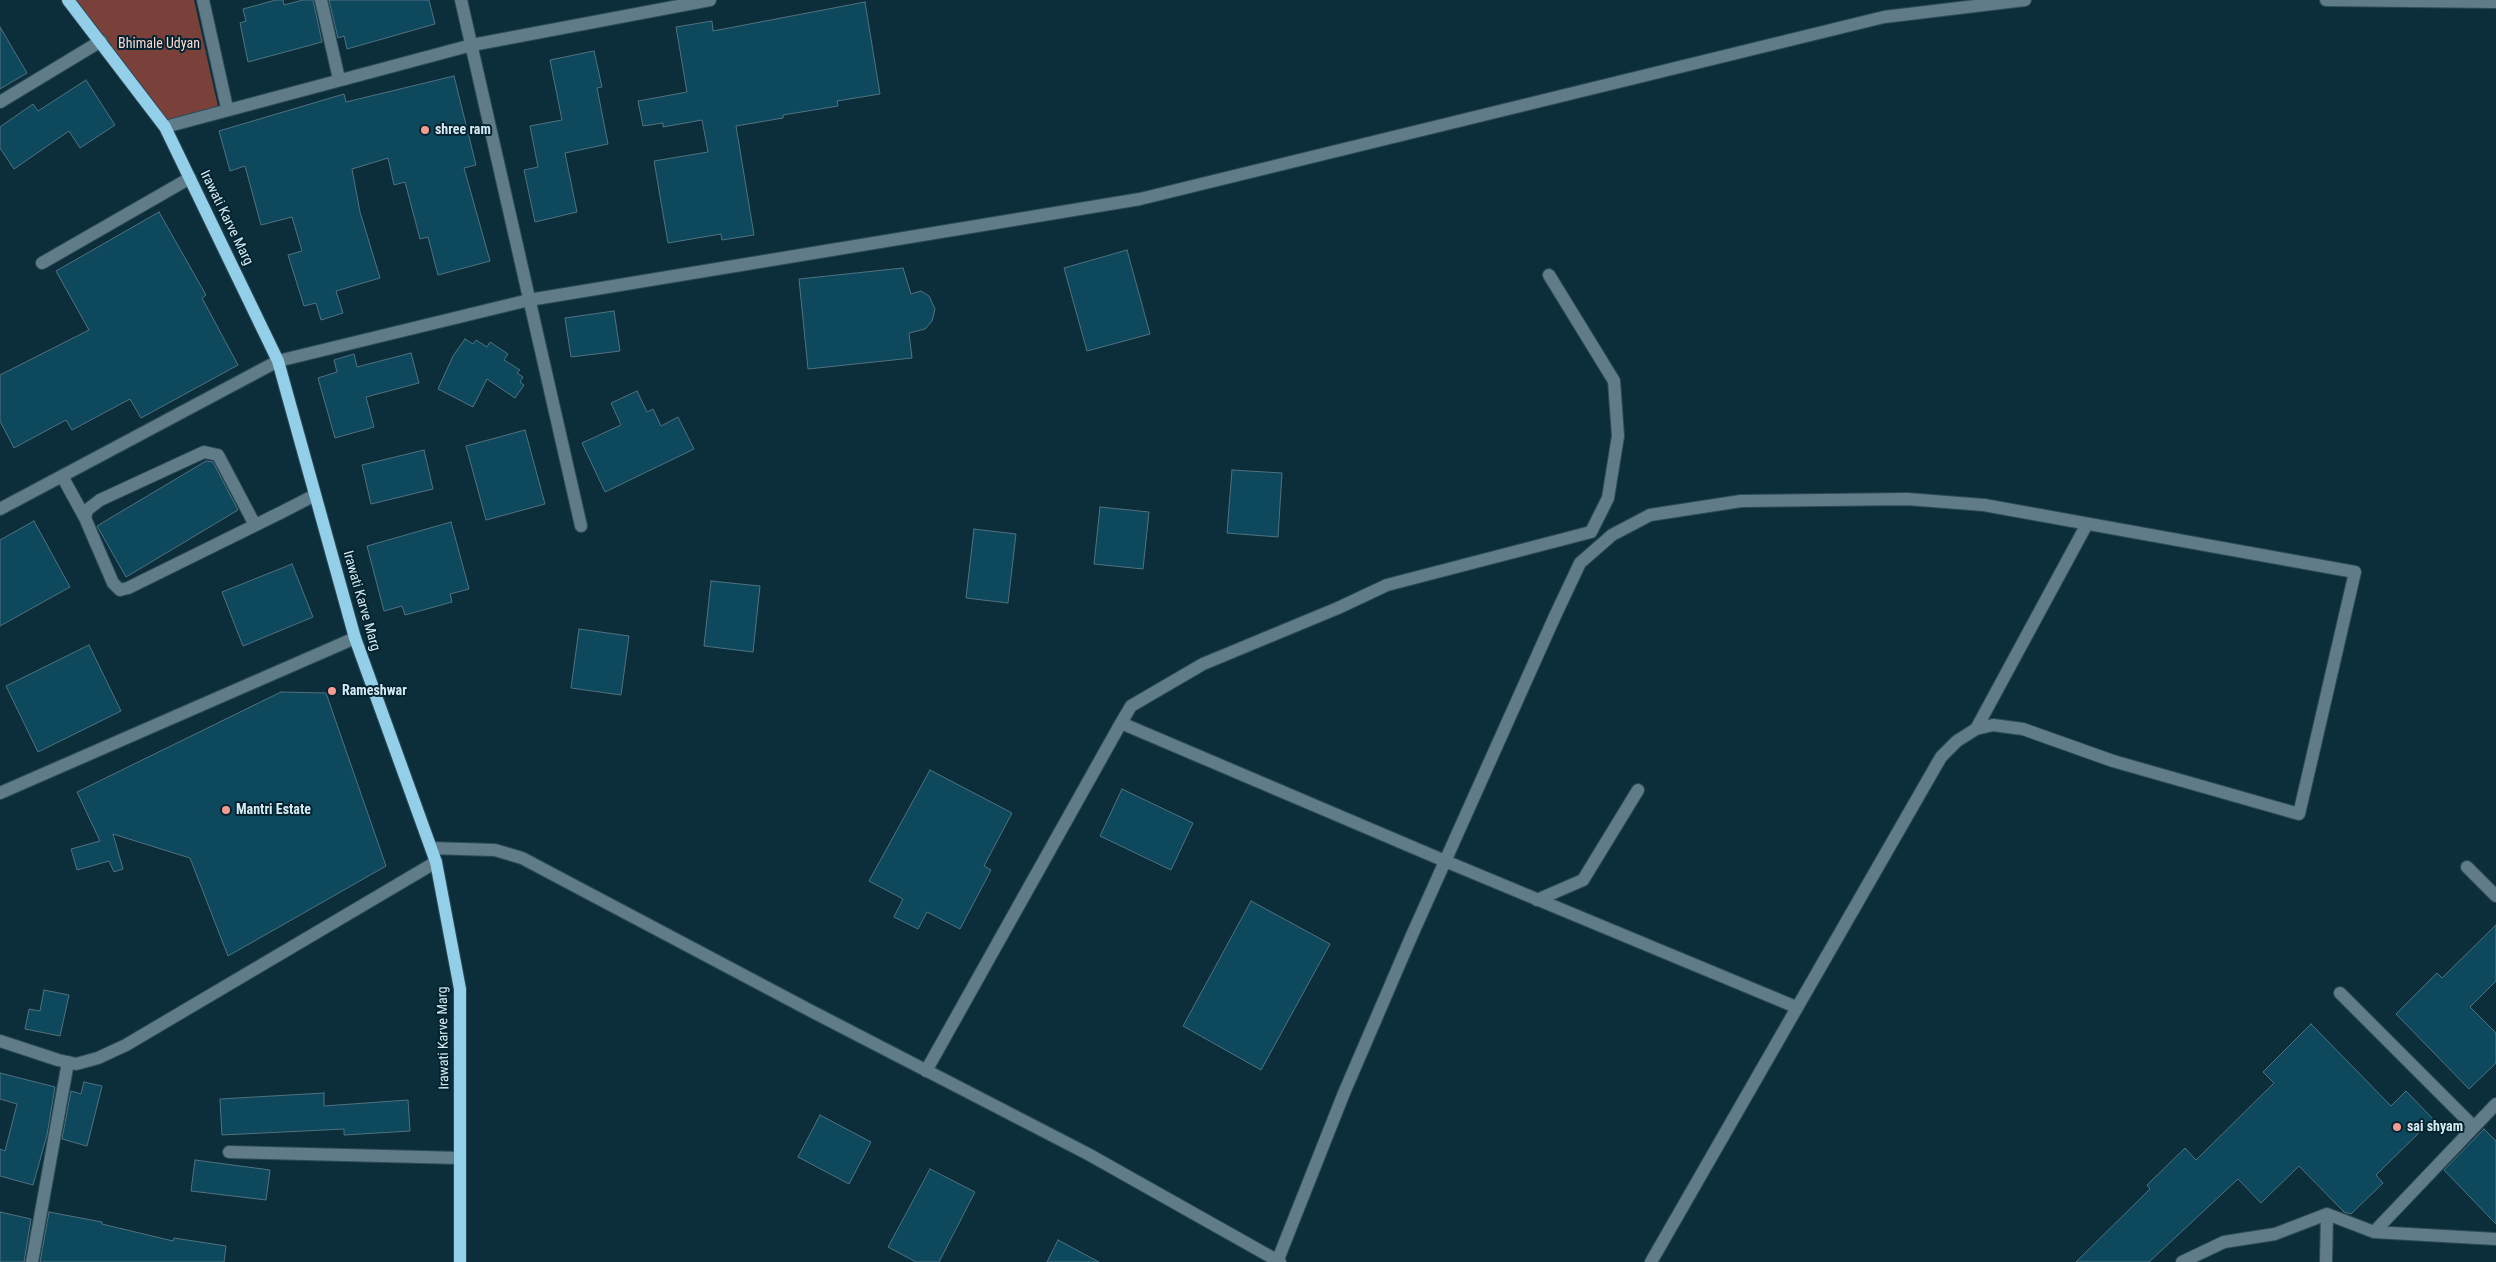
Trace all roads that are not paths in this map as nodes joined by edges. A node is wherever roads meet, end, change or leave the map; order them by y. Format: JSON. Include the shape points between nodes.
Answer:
{"nodes":[{"id":1,"x":68,"y":0,"type":"edge"},
{"id":2,"x":203,"y":0,"type":"edge"},
{"id":3,"x":321,"y":0,"type":"edge"},
{"id":4,"x":461,"y":0,"type":"edge"},
{"id":5,"x":710,"y":0,"type":"edge"},
{"id":6,"x":2025,"y":0,"type":"edge"},
{"id":7,"x":2326,"y":0,"type":"edge"},
{"id":8,"x":2496,"y":2,"type":"edge"},
{"id":9,"x":101,"y":41,"type":"junction"},
{"id":10,"x":472,"y":45,"type":"junction"},
{"id":11,"x":339,"y":79,"type":"junction"},
{"id":12,"x":0,"y":102,"type":"edge"},
{"id":13,"x":227,"y":108,"type":"junction"},
{"id":14,"x":166,"y":127,"type":"junction"},
{"id":15,"x":190,"y":178,"type":"junction"},
{"id":16,"x":42,"y":263,"type":"dead end"},
{"id":17,"x":1549,"y":275,"type":"dead end"},
{"id":18,"x":528,"y":300,"type":"junction"},
{"id":19,"x":278,"y":361,"type":"junction"},
{"id":20,"x":62,"y":476,"type":"junction"},
{"id":21,"x":315,"y":495,"type":"junction"},
{"id":22,"x":0,"y":509,"type":"edge"},
{"id":23,"x":85,"y":518,"type":"junction"},
{"id":24,"x":2087,"y":524,"type":"junction"},
{"id":25,"x":255,"y":525,"type":"junction"},
{"id":26,"x":581,"y":526,"type":"dead end"},
{"id":27,"x":355,"y":638,"type":"junction"},
{"id":28,"x":1121,"y":723,"type":"junction"},
{"id":29,"x":1976,"y":729,"type":"junction"},
{"id":30,"x":1638,"y":790,"type":"dead end"},
{"id":31,"x":0,"y":793,"type":"edge"},
{"id":32,"x":431,"y":848,"type":"junction"},
{"id":33,"x":1445,"y":861,"type":"junction"},
{"id":34,"x":436,"y":862,"type":"junction"},
{"id":35,"x":2467,"y":867,"type":"dead end"},
{"id":36,"x":2496,"y":896,"type":"edge"},
{"id":37,"x":1537,"y":900,"type":"junction"},
{"id":38,"x":2340,"y":993,"type":"dead end"},
{"id":39,"x":1796,"y":1007,"type":"junction"},
{"id":40,"x":0,"y":1042,"type":"edge"},
{"id":41,"x":68,"y":1062,"type":"junction"},
{"id":42,"x":926,"y":1071,"type":"junction"},
{"id":43,"x":2496,"y":1104,"type":"edge"},
{"id":44,"x":2474,"y":1127,"type":"junction"},
{"id":45,"x":230,"y":1152,"type":"dead end"},
{"id":46,"x":460,"y":1158,"type":"junction"},
{"id":47,"x":2327,"y":1214,"type":"junction"},
{"id":48,"x":2374,"y":1232,"type":"junction"},
{"id":49,"x":2496,"y":1240,"type":"edge"},
{"id":50,"x":32,"y":1262,"type":"edge"},
{"id":51,"x":460,"y":1262,"type":"edge"},
{"id":52,"x":1278,"y":1262,"type":"edge"},
{"id":53,"x":1651,"y":1262,"type":"edge"},
{"id":54,"x":2182,"y":1262,"type":"edge"},
{"id":55,"x":2326,"y":1262,"type":"edge"}],
"edges":[{"from":1,"to":9,"type":"main road","name":"Irawati Karve Marg"},
{"from":2,"to":13,"type":"street"},
{"from":3,"to":11,"type":"street"},
{"from":4,"to":10,"type":"street"},
{"from":5,"to":10,"type":"street"},
{"from":6,"to":18,"type":"street","via":[[1884,17],[1140,199]]},
{"from":7,"to":8,"type":"street"},
{"from":9,"to":12,"type":"street"},
{"from":9,"to":14,"type":"main road","name":"Irawati Karve Marg"},
{"from":10,"to":11,"type":"street"},
{"from":10,"to":18,"type":"street"},
{"from":11,"to":13,"type":"street"},
{"from":13,"to":14,"type":"street"},
{"from":14,"to":15,"type":"main road","name":"Irawati Karve Marg"},
{"from":15,"to":16,"type":"street"},
{"from":15,"to":19,"type":"main road","name":"Irawati Karve Marg"},
{"from":17,"to":28,"type":"street","via":[[1614,381],[1618,436],[1608,498],[1591,532],[1387,585],[1203,664],[1131,706]]},
{"from":18,"to":19,"type":"street"},
{"from":18,"to":26,"type":"street"},
{"from":19,"to":20,"type":"street"},
{"from":19,"to":21,"type":"main road","name":"Irawati Karve Marg"},
{"from":20,"to":22,"type":"street"},
{"from":20,"to":23,"type":"street"},
{"from":21,"to":25,"type":"street"},
{"from":21,"to":27,"type":"main road","name":"Irawati Karve Marg"},
{"from":23,"to":25,"type":"street","via":[[113,583],[120,590]]},
{"from":23,"to":25,"type":"street","via":[[87,510],[100,500],[204,452],[218,455]]},
{"from":24,"to":29,"type":"street"},
{"from":24,"to":29,"type":"street","via":[[2354,572],[2299,814],[2113,761],[2023,729],[1993,725]]},
{"from":24,"to":33,"type":"street","via":[[1984,505],[1907,499],[1741,501],[1650,515],[1612,535],[1580,564]]},
{"from":27,"to":31,"type":"street"},
{"from":27,"to":32,"type":"main road","name":"Irawati Karve Marg"},
{"from":28,"to":33,"type":"street"},
{"from":28,"to":42,"type":"street"},
{"from":29,"to":39,"type":"street","via":[[1941,757]]},
{"from":30,"to":37,"type":"street","via":[[1584,880]]},
{"from":32,"to":34,"type":"main road","name":"Irawati Karve Marg"},
{"from":32,"to":42,"type":"street","via":[[495,850],[522,858]]},
{"from":33,"to":37,"type":"street"},
{"from":33,"to":52,"type":"street","via":[[1344,1093]]},
{"from":34,"to":41,"type":"street","via":[[126,1045],[98,1058],[76,1064]]},
{"from":34,"to":46,"type":"main road","name":"Irawati Karve Marg","via":[[460,989]]},
{"from":35,"to":36,"type":"street"},
{"from":37,"to":39,"type":"street"},
{"from":38,"to":44,"type":"street"},
{"from":39,"to":53,"type":"street"},
{"from":40,"to":41,"type":"street"},
{"from":41,"to":50,"type":"street"},
{"from":42,"to":52,"type":"street","via":[[1088,1154]]},
{"from":43,"to":44,"type":"street"},
{"from":44,"to":48,"type":"street"},
{"from":45,"to":46,"type":"street"},
{"from":46,"to":51,"type":"main road","name":"Irawati Karve Marg"},
{"from":47,"to":48,"type":"street"},
{"from":47,"to":54,"type":"street","via":[[2275,1234],[2224,1242]]},
{"from":47,"to":55,"type":"street"},
{"from":48,"to":49,"type":"street"}]}
